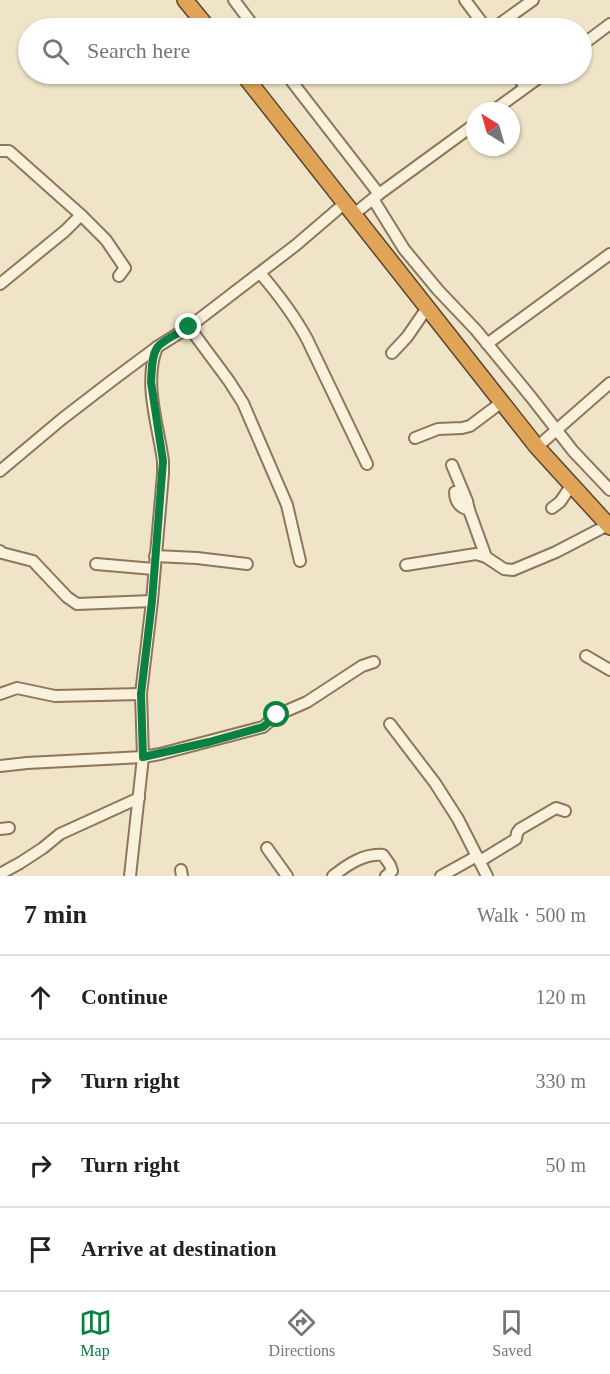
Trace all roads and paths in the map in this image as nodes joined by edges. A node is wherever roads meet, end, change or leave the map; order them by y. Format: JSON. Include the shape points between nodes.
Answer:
{"nodes":[{"id":1,"x":186,"y":0,"type":"edge"},
{"id":2,"x":234,"y":0,"type":"edge"},
{"id":3,"x":465,"y":0,"type":"edge"},
{"id":4,"x":533,"y":0,"type":"edge"},
{"id":5,"x":200,"y":18,"type":"edge"},
{"id":6,"x":248,"y":18,"type":"edge"},
{"id":7,"x":478,"y":18,"type":"edge"},
{"id":8,"x":508,"y":18,"type":"edge"},
{"id":9,"x":610,"y":24,"type":"edge"},
{"id":10,"x":592,"y":38,"type":"edge"},
{"id":11,"x":251,"y":84,"type":"edge"},
{"id":12,"x":293,"y":84,"type":"edge"},
{"id":13,"x":523,"y":84,"type":"edge"},
{"id":14,"x":529,"y":84,"type":"edge"},
{"id":15,"x":525,"y":87,"type":"junction"},
{"id":16,"x":505,"y":102,"type":"edge"},
{"id":17,"x":466,"y":131,"type":"edge"},
{"id":18,"x":0,"y":151,"type":"edge"},
{"id":19,"x":376,"y":197,"type":"junction"},
{"id":20,"x":350,"y":209,"type":"junction"},
{"id":21,"x":81,"y":215,"type":"junction"},
{"id":22,"x":610,"y":254,"type":"edge"},
{"id":23,"x":260,"y":273,"type":"junction"},
{"id":24,"x":119,"y":276,"type":"dead end"},
{"id":25,"x":0,"y":284,"type":"edge"},
{"id":26,"x":427,"y":308,"type":"junction"},
{"id":27,"x":189,"y":327,"type":"junction"},
{"id":28,"x":487,"y":344,"type":"junction"},
{"id":29,"x":157,"y":347,"type":"junction"},
{"id":30,"x":392,"y":354,"type":"dead end"},
{"id":31,"x":610,"y":383,"type":"edge"},
{"id":32,"x":502,"y":402,"type":"junction"},
{"id":33,"x":556,"y":429,"type":"junction"},
{"id":34,"x":415,"y":438,"type":"dead end"},
{"id":35,"x":537,"y":447,"type":"junction"},
{"id":36,"x":367,"y":464,"type":"dead end"},
{"id":37,"x":452,"y":465,"type":"dead end"},
{"id":38,"x":0,"y":471,"type":"edge"},
{"id":39,"x":571,"y":486,"type":"junction"},
{"id":40,"x":610,"y":490,"type":"edge"},
{"id":41,"x":455,"y":492,"type":"dead end"},
{"id":42,"x":552,"y":508,"type":"dead end"},
{"id":43,"x":469,"y":510,"type":"junction"},
{"id":44,"x":609,"y":526,"type":"edge"},
{"id":45,"x":0,"y":551,"type":"edge"},
{"id":46,"x":155,"y":556,"type":"junction"},
{"id":47,"x":486,"y":557,"type":"junction"},
{"id":48,"x":300,"y":561,"type":"dead end"},
{"id":49,"x":96,"y":564,"type":"dead end"},
{"id":50,"x":247,"y":564,"type":"dead end"},
{"id":51,"x":406,"y":565,"type":"dead end"},
{"id":52,"x":154,"y":569,"type":"junction"},
{"id":53,"x":152,"y":601,"type":"junction"},
{"id":54,"x":586,"y":656,"type":"dead end"},
{"id":55,"x":374,"y":662,"type":"dead end"},
{"id":56,"x":610,"y":670,"type":"edge"},
{"id":57,"x":0,"y":694,"type":"edge"},
{"id":58,"x":141,"y":694,"type":"junction"},
{"id":59,"x":390,"y":724,"type":"dead end"},
{"id":60,"x":143,"y":757,"type":"junction"},
{"id":61,"x":0,"y":766,"type":"edge"},
{"id":62,"x":139,"y":798,"type":"junction"},
{"id":63,"x":565,"y":811,"type":"dead end"},
{"id":64,"x":267,"y":848,"type":"dead end"},
{"id":65,"x":478,"y":858,"type":"junction"},
{"id":66,"x":0,"y":874,"type":"edge"},
{"id":67,"x":130,"y":876,"type":"edge"},
{"id":68,"x":287,"y":876,"type":"edge"},
{"id":69,"x":333,"y":876,"type":"edge"},
{"id":70,"x":386,"y":876,"type":"edge"},
{"id":71,"x":441,"y":876,"type":"edge"},
{"id":72,"x":487,"y":876,"type":"edge"}],
"edges":[{"from":1,"to":5,"type":"highway"},
{"from":2,"to":6,"type":"street"},
{"from":3,"to":7,"type":"street"},
{"from":4,"to":8,"type":"street"},
{"from":9,"to":10,"type":"street"},
{"from":11,"to":20,"type":"highway"},
{"from":12,"to":19,"type":"street"},
{"from":13,"to":15,"type":"street"},
{"from":14,"to":15,"type":"street"},
{"from":15,"to":16,"type":"street"},
{"from":17,"to":19,"type":"street"},
{"from":18,"to":21,"type":"street","via":[[9,151]]},
{"from":19,"to":20,"type":"street"},
{"from":19,"to":28,"type":"street","via":[[404,249]]},
{"from":20,"to":23,"type":"street"},
{"from":20,"to":26,"type":"highway"},
{"from":21,"to":24,"type":"street","via":[[106,240],[125,268]]},
{"from":21,"to":25,"type":"street"},
{"from":22,"to":28,"type":"street"},
{"from":23,"to":27,"type":"street"},
{"from":23,"to":36,"type":"street","via":[[302,329]]},
{"from":26,"to":30,"type":"street"},
{"from":26,"to":32,"type":"highway"},
{"from":27,"to":29,"type":"street"},
{"from":27,"to":48,"type":"street","via":[[243,403],[287,505]]},
{"from":28,"to":33,"type":"street"},
{"from":29,"to":38,"type":"street"},
{"from":29,"to":46,"type":"street","via":[[151,382],[163,461]]},
{"from":31,"to":33,"type":"street"},
{"from":32,"to":34,"type":"street","via":[[470,426],[438,429]]},
{"from":32,"to":35,"type":"highway"},
{"from":33,"to":35,"type":"street"},
{"from":33,"to":40,"type":"street"},
{"from":35,"to":39,"type":"highway"},
{"from":37,"to":43,"type":"street"},
{"from":39,"to":42,"type":"street"},
{"from":39,"to":44,"type":"highway"},
{"from":41,"to":43,"type":"street","via":[[457,504]]},
{"from":43,"to":47,"type":"street"},
{"from":44,"to":47,"type":"street","via":[[513,570],[504,569]]},
{"from":45,"to":53,"type":"street","via":[[33,561],[77,604]]},
{"from":46,"to":50,"type":"street"},
{"from":46,"to":52,"type":"street"},
{"from":47,"to":51,"type":"street","via":[[476,554]]},
{"from":49,"to":52,"type":"street"},
{"from":52,"to":53,"type":"street"},
{"from":53,"to":58,"type":"street"},
{"from":54,"to":56,"type":"street"},
{"from":55,"to":60,"type":"street","via":[[277,715],[263,727]]},
{"from":57,"to":58,"type":"street","via":[[17,688],[56,696]]},
{"from":58,"to":60,"type":"street"},
{"from":59,"to":65,"type":"street","via":[[435,783]]},
{"from":60,"to":61,"type":"street"},
{"from":60,"to":62,"type":"street"},
{"from":62,"to":66,"type":"street","via":[[60,834]]},
{"from":62,"to":67,"type":"street"},
{"from":63,"to":65,"type":"street","via":[[550,811],[520,830],[516,839]]},
{"from":64,"to":68,"type":"street"},
{"from":65,"to":71,"type":"street"},
{"from":65,"to":72,"type":"street"},
{"from":69,"to":70,"type":"street","via":[[376,854],[383,855],[390,865],[392,871]]}]}
